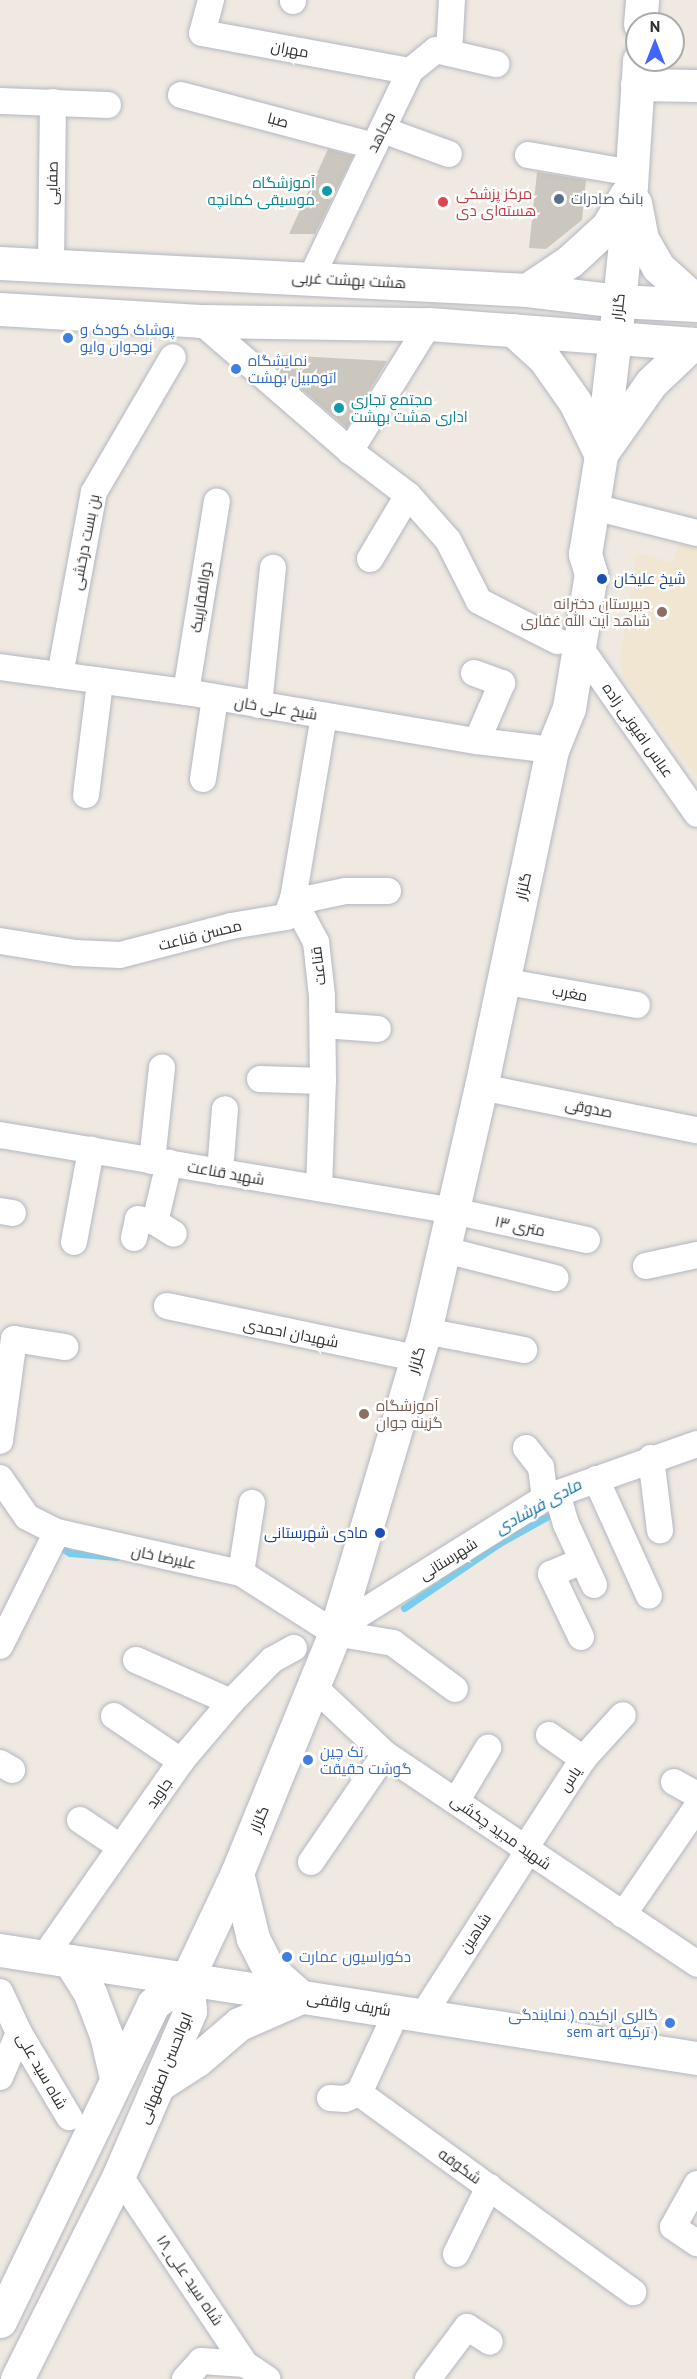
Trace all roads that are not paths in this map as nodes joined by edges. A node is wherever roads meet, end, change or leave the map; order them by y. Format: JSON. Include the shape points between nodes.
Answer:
{"nodes":[{"id":1,"x":211,"y":0,"type":"edge"},
{"id":2,"x":452,"y":0,"type":"edge"},
{"id":3,"x":449,"y":53,"type":"junction"},
{"id":4,"x":496,"y":64,"type":"dead end"},
{"id":5,"x":410,"y":71,"type":"junction"},
{"id":6,"x":638,"y":72,"type":"edge"},
{"id":7,"x":697,"y":86,"type":"edge"},
{"id":8,"x":181,"y":95,"type":"dead end"},
{"id":9,"x":0,"y":101,"type":"edge"},
{"id":10,"x":53,"y":102,"type":"junction"},
{"id":11,"x":108,"y":105,"type":"dead end"},
{"id":12,"x":378,"y":138,"type":"junction"},
{"id":13,"x":449,"y":154,"type":"dead end"},
{"id":14,"x":528,"y":155,"type":"dead end"},
{"id":15,"x":631,"y":179,"type":"junction"},
{"id":16,"x":0,"y":263,"type":"edge"},
{"id":17,"x":51,"y":264,"type":"junction"},
{"id":18,"x":311,"y":278,"type":"junction"},
{"id":19,"x":527,"y":290,"type":"junction"},
{"id":20,"x":619,"y":301,"type":"junction"},
{"id":21,"x":697,"y":304,"type":"edge"},
{"id":22,"x":0,"y":309,"type":"edge"},
{"id":23,"x":200,"y":321,"type":"junction"},
{"id":24,"x":429,"y":324,"type":"junction"},
{"id":25,"x":513,"y":330,"type":"junction"},
{"id":26,"x":614,"y":336,"type":"junction"},
{"id":27,"x":694,"y":344,"type":"edge"},
{"id":28,"x":173,"y":357,"type":"dead end"},
{"id":29,"x":350,"y":451,"type":"junction"},
{"id":30,"x":601,"y":455,"type":"junction"},
{"id":31,"x":408,"y":495,"type":"junction"},
{"id":32,"x":217,"y":501,"type":"dead end"},
{"id":33,"x":594,"y":507,"type":"junction"},
{"id":34,"x":697,"y":533,"type":"edge"},
{"id":35,"x":370,"y":559,"type":"dead end"},
{"id":36,"x":273,"y":568,"type":"dead end"},
{"id":37,"x":568,"y":644,"type":"junction"},
{"id":38,"x":0,"y":667,"type":"edge"},
{"id":39,"x":474,"y":673,"type":"dead end"},
{"id":40,"x":60,"y":675,"type":"junction"},
{"id":41,"x":100,"y":682,"type":"junction"},
{"id":42,"x":186,"y":692,"type":"junction"},
{"id":43,"x":215,"y":698,"type":"junction"},
{"id":44,"x":259,"y":705,"type":"junction"},
{"id":45,"x":324,"y":716,"type":"junction"},
{"id":46,"x":477,"y":741,"type":"junction"},
{"id":47,"x":552,"y":750,"type":"junction"},
{"id":48,"x":203,"y":778,"type":"dead end"},
{"id":49,"x":86,"y":795,"type":"dead end"},
{"id":50,"x":697,"y":814,"type":"edge"},
{"id":51,"x":388,"y":891,"type":"dead end"},
{"id":52,"x":293,"y":899,"type":"junction"},
{"id":53,"x":0,"y":941,"type":"edge"},
{"id":54,"x":502,"y":981,"type":"junction"},
{"id":55,"x":637,"y":1005,"type":"dead end"},
{"id":56,"x":323,"y":1024,"type":"junction"},
{"id":57,"x":378,"y":1029,"type":"dead end"},
{"id":58,"x":162,"y":1068,"type":"dead end"},
{"id":59,"x":260,"y":1079,"type":"dead end"},
{"id":60,"x":323,"y":1081,"type":"junction"},
{"id":61,"x":481,"y":1087,"type":"junction"},
{"id":62,"x":225,"y":1109,"type":"dead end"},
{"id":63,"x":697,"y":1130,"type":"edge"},
{"id":64,"x":0,"y":1135,"type":"edge"},
{"id":65,"x":91,"y":1150,"type":"junction"},
{"id":66,"x":160,"y":1162,"type":"junction"},
{"id":67,"x":220,"y":1172,"type":"junction"},
{"id":68,"x":319,"y":1188,"type":"junction"},
{"id":69,"x":453,"y":1211,"type":"junction"},
{"id":70,"x":134,"y":1238,"type":"dead end"},
{"id":71,"x":587,"y":1240,"type":"dead end"},
{"id":72,"x":74,"y":1242,"type":"dead end"},
{"id":73,"x":445,"y":1250,"type":"junction"},
{"id":74,"x":697,"y":1255,"type":"edge"},
{"id":75,"x":646,"y":1266,"type":"dead end"},
{"id":76,"x":555,"y":1278,"type":"dead end"},
{"id":77,"x":167,"y":1306,"type":"dead end"},
{"id":78,"x":421,"y":1344,"type":"junction"},
{"id":79,"x":64,"y":1347,"type":"dead end"},
{"id":80,"x":524,"y":1350,"type":"dead end"},
{"id":81,"x":0,"y":1441,"type":"edge"},
{"id":82,"x":697,"y":1444,"type":"edge"},
{"id":83,"x":526,"y":1448,"type":"dead end"},
{"id":84,"x":651,"y":1458,"type":"junction"},
{"id":85,"x":0,"y":1478,"type":"edge"},
{"id":86,"x":596,"y":1479,"type":"junction"},
{"id":87,"x":551,"y":1496,"type":"junction"},
{"id":88,"x":252,"y":1503,"type":"dead end"},
{"id":89,"x":660,"y":1530,"type":"dead end"},
{"id":90,"x":57,"y":1532,"type":"junction"},
{"id":91,"x":582,"y":1561,"type":"junction"},
{"id":92,"x":241,"y":1573,"type":"junction"},
{"id":93,"x":594,"y":1586,"type":"dead end"},
{"id":94,"x":649,"y":1596,"type":"dead end"},
{"id":95,"x":336,"y":1631,"type":"junction"},
{"id":96,"x":580,"y":1637,"type":"dead end"},
{"id":97,"x":0,"y":1646,"type":"edge"},
{"id":98,"x":294,"y":1648,"type":"dead end"},
{"id":99,"x":136,"y":1660,"type":"dead end"},
{"id":100,"x":314,"y":1687,"type":"junction"},
{"id":101,"x":455,"y":1689,"type":"dead end"},
{"id":102,"x":231,"y":1702,"type":"junction"},
{"id":103,"x":623,"y":1715,"type":"dead end"},
{"id":104,"x":114,"y":1716,"type":"dead end"},
{"id":105,"x":549,"y":1735,"type":"dead end"},
{"id":106,"x":488,"y":1748,"type":"dead end"},
{"id":107,"x":385,"y":1754,"type":"junction"},
{"id":108,"x":583,"y":1759,"type":"junction"},
{"id":109,"x":181,"y":1761,"type":"junction"},
{"id":110,"x":674,"y":1782,"type":"dead end"},
{"id":111,"x":697,"y":1795,"type":"edge"},
{"id":112,"x":457,"y":1800,"type":"junction"},
{"id":113,"x":697,"y":1807,"type":"edge"},
{"id":114,"x":80,"y":1820,"type":"dead end"},
{"id":115,"x":120,"y":1847,"type":"junction"},
{"id":116,"x":524,"y":1850,"type":"junction"},
{"id":117,"x":311,"y":1862,"type":"dead end"},
{"id":118,"x":237,"y":1873,"type":"junction"},
{"id":119,"x":623,"y":1915,"type":"junction"},
{"id":120,"x":0,"y":1950,"type":"edge"},
{"id":121,"x":57,"y":1959,"type":"junction"},
{"id":122,"x":697,"y":1964,"type":"edge"},
{"id":123,"x":187,"y":1979,"type":"junction"},
{"id":124,"x":0,"y":1992,"type":"edge"},
{"id":125,"x":301,"y":1997,"type":"junction"},
{"id":126,"x":410,"y":2013,"type":"junction"},
{"id":127,"x":19,"y":2033,"type":"junction"},
{"id":128,"x":697,"y":2058,"type":"edge"},
{"id":129,"x":0,"y":2077,"type":"edge"},
{"id":130,"x":116,"y":2078,"type":"junction"},
{"id":131,"x":160,"y":2084,"type":"junction"},
{"id":132,"x":359,"y":2093,"type":"junction"},
{"id":133,"x":330,"y":2098,"type":"dead end"},
{"id":134,"x":69,"y":2117,"type":"dead end"},
{"id":135,"x":118,"y":2175,"type":"junction"},
{"id":136,"x":697,"y":2184,"type":"edge"},
{"id":137,"x":489,"y":2187,"type":"junction"},
{"id":138,"x":697,"y":2243,"type":"edge"},
{"id":139,"x":456,"y":2254,"type":"dead end"},
{"id":140,"x":633,"y":2292,"type":"dead end"},
{"id":141,"x":0,"y":2321,"type":"edge"},
{"id":142,"x":490,"y":2342,"type":"dead end"},
{"id":143,"x":245,"y":2364,"type":"junction"},
{"id":144,"x":17,"y":2379,"type":"edge"},
{"id":145,"x":185,"y":2379,"type":"edge"},
{"id":146,"x":267,"y":2379,"type":"edge"},
{"id":147,"x":428,"y":2379,"type":"edge"}],
"edges":[{"from":1,"to":5,"type":"street","name":"مهران","via":[[202,33]]},
{"from":2,"to":3,"type":"street"},
{"from":3,"to":4,"type":"street","name":"مجاهد"},
{"from":3,"to":5,"type":"street","name":"مجاهد","via":[[436,50]]},
{"from":5,"to":12,"type":"street","name":"مجاهد"},
{"from":6,"to":7,"type":"street"},
{"from":6,"to":15,"type":"main road","name":"گلزار"},
{"from":8,"to":12,"type":"street","name":"صبا"},
{"from":9,"to":10,"type":"street"},
{"from":10,"to":11,"type":"street"},
{"from":10,"to":17,"type":"street","name":"صفایی"},
{"from":12,"to":13,"type":"street"},
{"from":12,"to":18,"type":"street","name":"مجاهد"},
{"from":14,"to":15,"type":"street"},
{"from":15,"to":19,"type":"main road","via":[[608,226],[570,261]]},
{"from":15,"to":20,"type":"main road","name":"گلزار"},
{"from":15,"to":21,"type":"main road","via":[[642,239],[658,267]]},
{"from":16,"to":17,"type":"main road","name":"هشت بهشت غربی"},
{"from":17,"to":18,"type":"main road","name":"هشت بهشت غربی"},
{"from":18,"to":19,"type":"main road","name":"هشت بهشت غربی"},
{"from":19,"to":20,"type":"main road","name":"هشت بهشت غربی"},
{"from":20,"to":21,"type":"main road","name":"هشت بهشت غربی"},
{"from":20,"to":26,"type":"main road","name":"گلزار"},
{"from":22,"to":23,"type":"main road"},
{"from":23,"to":24,"type":"main road"},
{"from":23,"to":29,"type":"street"},
{"from":24,"to":25,"type":"main road"},
{"from":24,"to":29,"type":"street"},
{"from":25,"to":26,"type":"main road"},
{"from":25,"to":30,"type":"main road","via":[[544,358],[575,402]]},
{"from":26,"to":27,"type":"main road"},
{"from":26,"to":30,"type":"main road","name":"گلزار"},
{"from":27,"to":30,"type":"main road","via":[[651,383]]},
{"from":28,"to":40,"type":"street","name":"بن بست درخشی","via":[[94,492]]},
{"from":29,"to":31,"type":"street"},
{"from":30,"to":33,"type":"main road","name":"گلزار"},
{"from":31,"to":35,"type":"street"},
{"from":31,"to":37,"type":"street","via":[[448,540],[480,601]]},
{"from":32,"to":42,"type":"street","name":"ذوالفقاربیک"},
{"from":33,"to":34,"type":"street"},
{"from":33,"to":37,"type":"main road","name":"گلزار","via":[[585,554],[591,574]]},
{"from":36,"to":44,"type":"street"},
{"from":37,"to":47,"type":"main road","name":"گلزار","via":[[569,708]]},
{"from":37,"to":50,"type":"street","name":"عباس افیونی زاده"},
{"from":38,"to":40,"type":"street","name":"شیخ علی خان"},
{"from":39,"to":46,"type":"street","via":[[502,683]]},
{"from":40,"to":41,"type":"street","name":"شیخ علی خان"},
{"from":41,"to":42,"type":"street","name":"شیخ علی خان"},
{"from":41,"to":49,"type":"street"},
{"from":42,"to":43,"type":"street","name":"شیخ علی خان"},
{"from":43,"to":44,"type":"street","name":"شیخ علی خان"},
{"from":43,"to":48,"type":"street"},
{"from":44,"to":45,"type":"street","name":"شیخ علی خان"},
{"from":45,"to":46,"type":"street","name":"شیخ علی خان"},
{"from":45,"to":52,"type":"street"},
{"from":46,"to":47,"type":"street","name":"شیخ علی خان"},
{"from":47,"to":54,"type":"main road","name":"گلزار"},
{"from":51,"to":52,"type":"street","via":[[345,891]]},
{"from":52,"to":53,"type":"street","name":"محسن قناعت","via":[[286,917],[231,926],[120,955]]},
{"from":52,"to":56,"type":"street","name":"قناعت","via":[[316,942]]},
{"from":54,"to":55,"type":"street","name":"مغرب"},
{"from":54,"to":61,"type":"main road","name":"گلزار"},
{"from":56,"to":57,"type":"street"},
{"from":56,"to":60,"type":"street","name":"قناعت"},
{"from":58,"to":66,"type":"street"},
{"from":59,"to":60,"type":"street"},
{"from":60,"to":68,"type":"street","name":"قناعت"},
{"from":61,"to":63,"type":"street","name":"صدوقی"},
{"from":61,"to":69,"type":"main road","name":"گلزار"},
{"from":62,"to":67,"type":"street"},
{"from":64,"to":65,"type":"street","name":"شهید قناعت"},
{"from":65,"to":66,"type":"street","name":"شهید قناعت"},
{"from":65,"to":72,"type":"street"},
{"from":66,"to":67,"type":"street","name":"شهید قناعت"},
{"from":66,"to":70,"type":"street","via":[[165,1228],[138,1219]]},
{"from":67,"to":68,"type":"street","name":"شهید قناعت"},
{"from":68,"to":69,"type":"street","name":"شهید قناعت"},
{"from":69,"to":71,"type":"street","name":"۱۳ متری"},
{"from":69,"to":73,"type":"main road","name":"گلزار"},
{"from":73,"to":76,"type":"street"},
{"from":73,"to":78,"type":"main road","name":"گلزار"},
{"from":74,"to":75,"type":"street"},
{"from":77,"to":78,"type":"street","name":"شهیدان احمدی"},
{"from":78,"to":80,"type":"street","name":"شهیدان احمدی"},
{"from":78,"to":95,"type":"main road","name":"گلزار"},
{"from":79,"to":81,"type":"street","via":[[14,1339]]},
{"from":82,"to":84,"type":"street","name":"شهرستانی"},
{"from":83,"to":87,"type":"street","via":[[541,1467]]},
{"from":84,"to":86,"type":"street","name":"شهرستانی"},
{"from":84,"to":89,"type":"street"},
{"from":85,"to":90,"type":"street","name":"علیرضا خان","via":[[27,1517]]},
{"from":86,"to":87,"type":"street","name":"شهرستانی"},
{"from":86,"to":94,"type":"street"},
{"from":87,"to":91,"type":"street"},
{"from":87,"to":95,"type":"street","name":"شهرستانی"},
{"from":88,"to":92,"type":"street"},
{"from":90,"to":92,"type":"street","name":"علیرضا خان"},
{"from":90,"to":97,"type":"street"},
{"from":91,"to":93,"type":"street"},
{"from":91,"to":96,"type":"street","via":[[551,1574]]},
{"from":92,"to":95,"type":"street","name":"علیرضا خان"},
{"from":95,"to":100,"type":"main road","name":"گلزار"},
{"from":95,"to":101,"type":"street","via":[[393,1643]]},
{"from":98,"to":102,"type":"street","name":"جاوید","via":[[272,1660]]},
{"from":99,"to":102,"type":"street"},
{"from":100,"to":107,"type":"street","name":"شهید مجید چکشی"},
{"from":100,"to":118,"type":"main road","name":"گلزار"},
{"from":102,"to":109,"type":"street","name":"جاوید"},
{"from":103,"to":108,"type":"street","name":"یاس"},
{"from":104,"to":109,"type":"street"},
{"from":105,"to":108,"type":"street"},
{"from":106,"to":112,"type":"street"},
{"from":107,"to":112,"type":"street","name":"شهید مجید چکشی"},
{"from":107,"to":117,"type":"street"},
{"from":108,"to":116,"type":"street","name":"یاس"},
{"from":109,"to":115,"type":"street","name":"جاوید"},
{"from":110,"to":111,"type":"street"},
{"from":112,"to":116,"type":"street","name":"شهید مجید چکشی"},
{"from":113,"to":119,"type":"street"},
{"from":114,"to":115,"type":"street"},
{"from":115,"to":121,"type":"street","name":"جاوید"},
{"from":116,"to":119,"type":"street","name":"شهید مجید چکشی"},
{"from":116,"to":126,"type":"street","name":"شاهین","via":[[523,1859]]},
{"from":118,"to":123,"type":"main road","name":"گلزار"},
{"from":118,"to":125,"type":"main road","via":[[253,1938],[268,1968]]},
{"from":119,"to":122,"type":"street","name":"شهید مجید چکشی"},
{"from":120,"to":121,"type":"main road","name":"شریف واقفی"},
{"from":121,"to":123,"type":"main road","name":"شریف واقفی"},
{"from":121,"to":130,"type":"main road","via":[[90,1993],[106,2035]]},
{"from":123,"to":125,"type":"main road","name":"شریف واقفی"},
{"from":123,"to":130,"type":"main road","name":"ابوالحسن اصفهانی","via":[[153,2004]]},
{"from":123,"to":131,"type":"main road","name":"ابوالحسن اصفهانی","via":[[190,2011]]},
{"from":124,"to":127,"type":"street","name":"شاه سید علی"},
{"from":125,"to":126,"type":"main road","name":"شریف واقفی"},
{"from":125,"to":131,"type":"main road","via":[[239,2024],[197,2060]]},
{"from":126,"to":128,"type":"main road","name":"شریف واقفی"},
{"from":126,"to":132,"type":"street"},
{"from":127,"to":129,"type":"street"},
{"from":127,"to":134,"type":"street","name":"شاه سید علی"},
{"from":130,"to":141,"type":"main road","name":"ابوالحسن اصفهانی"},
{"from":131,"to":135,"type":"main road","name":"ابوالحسن اصفهانی"},
{"from":132,"to":133,"type":"street","via":[[345,2099]]},
{"from":132,"to":137,"type":"street","name":"شکوفه"},
{"from":135,"to":143,"type":"street","name":"۱۸_شاه سید علی"},
{"from":135,"to":144,"type":"main road","name":"ابوالحسن اصفهانی"},
{"from":136,"to":138,"type":"street","via":[[673,2227]]},
{"from":137,"to":139,"type":"street"},
{"from":137,"to":140,"type":"street","name":"شکوفه"},
{"from":142,"to":147,"type":"street","via":[[467,2327]]},
{"from":143,"to":145,"type":"street","via":[[201,2361]]},
{"from":143,"to":146,"type":"street","name":"۱۸_شاه سید علی"}]}
